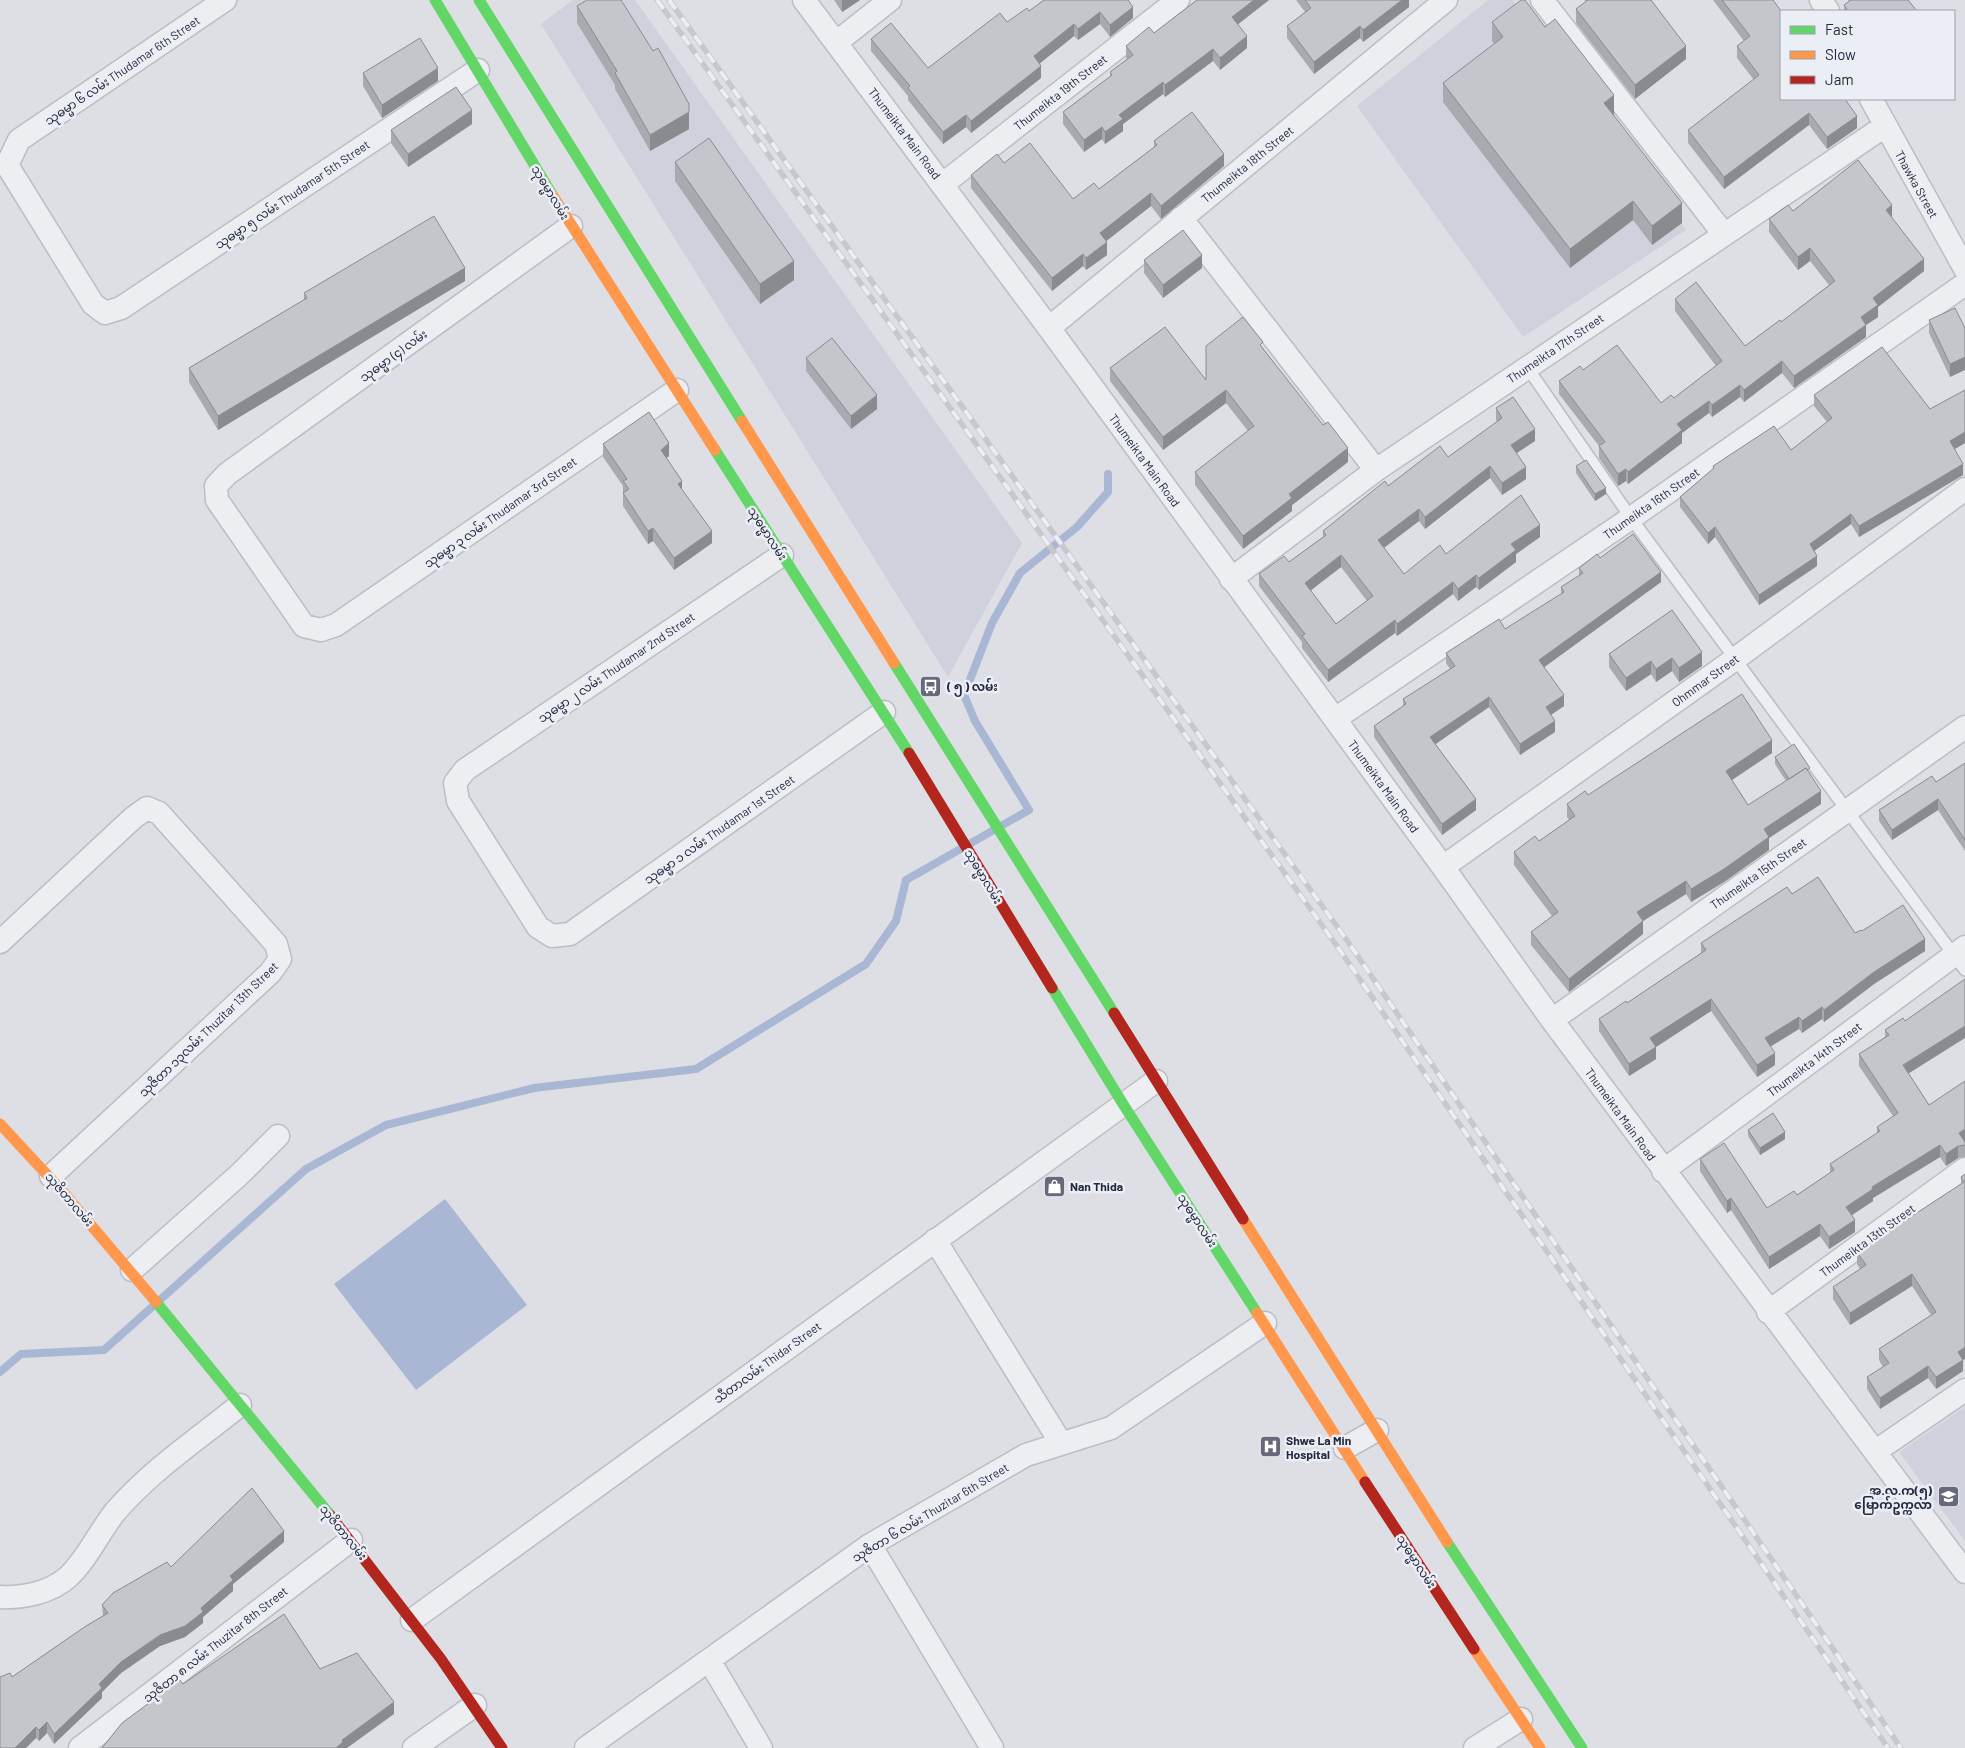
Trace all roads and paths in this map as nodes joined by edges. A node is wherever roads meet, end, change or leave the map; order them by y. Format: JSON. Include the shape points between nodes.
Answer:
{"nodes":[{"id":1,"x":225,"y":0,"type":"edge"},
{"id":2,"x":434,"y":0,"type":"edge"},
{"id":3,"x":479,"y":0,"type":"edge"},
{"id":4,"x":804,"y":0,"type":"edge"},
{"id":5,"x":890,"y":0,"type":"edge"},
{"id":6,"x":1178,"y":0,"type":"edge"},
{"id":7,"x":1446,"y":0,"type":"edge"},
{"id":8,"x":1542,"y":0,"type":"edge"},
{"id":9,"x":837,"y":42,"type":"junction"},
{"id":10,"x":478,"y":70,"type":"junction"},
{"id":11,"x":1872,"y":100,"type":"edge"},
{"id":12,"x":1885,"y":126,"type":"junction"},
{"id":13,"x":943,"y":184,"type":"junction"},
{"id":14,"x":1181,"y":218,"type":"junction"},
{"id":15,"x":571,"y":226,"type":"junction"},
{"id":16,"x":1723,"y":233,"type":"junction"},
{"id":17,"x":1965,"y":269,"type":"edge"},
{"id":18,"x":1965,"y":284,"type":"edge"},
{"id":19,"x":105,"y":313,"type":"joint"},
{"id":20,"x":1049,"y":328,"type":"junction"},
{"id":21,"x":1527,"y":367,"type":"junction"},
{"id":22,"x":677,"y":390,"type":"junction"},
{"id":23,"x":1376,"y":470,"type":"junction"},
{"id":24,"x":1965,"y":490,"type":"edge"},
{"id":25,"x":1630,"y":518,"type":"junction"},
{"id":26,"x":782,"y":554,"type":"junction"},
{"id":27,"x":1231,"y":579,"type":"junction"},
{"id":28,"x":321,"y":630,"type":"joint"},
{"id":29,"x":1735,"y":659,"type":"junction"},
{"id":30,"x":884,"y":712,"type":"junction"},
{"id":31,"x":1334,"y":719,"type":"junction"},
{"id":32,"x":1965,"y":727,"type":"edge"},
{"id":33,"x":1846,"y":811,"type":"junction"},
{"id":34,"x":1443,"y":867,"type":"junction"},
{"id":35,"x":552,"y":936,"type":"joint"},
{"id":36,"x":0,"y":942,"type":"edge"},
{"id":37,"x":1961,"y":957,"type":"edge"},
{"id":38,"x":1552,"y":1020,"type":"junction"},
{"id":39,"x":1156,"y":1081,"type":"junction"},
{"id":40,"x":1123,"y":1104,"type":"junction"},
{"id":41,"x":0,"y":1124,"type":"edge"},
{"id":42,"x":278,"y":1136,"type":"dead end"},
{"id":43,"x":1965,"y":1169,"type":"edge"},
{"id":44,"x":1663,"y":1171,"type":"junction"},
{"id":45,"x":51,"y":1176,"type":"junction"},
{"id":46,"x":935,"y":1240,"type":"junction"},
{"id":47,"x":134,"y":1273,"type":"junction"},
{"id":48,"x":1768,"y":1312,"type":"junction"},
{"id":49,"x":1265,"y":1323,"type":"junction"},
{"id":50,"x":1965,"y":1390,"type":"edge"},
{"id":51,"x":240,"y":1405,"type":"junction"},
{"id":52,"x":1377,"y":1430,"type":"junction"},
{"id":53,"x":1061,"y":1443,"type":"junction"},
{"id":54,"x":1345,"y":1448,"type":"junction"},
{"id":55,"x":1876,"y":1451,"type":"junction"},
{"id":56,"x":351,"y":1540,"type":"junction"},
{"id":57,"x":870,"y":1545,"type":"junction"},
{"id":58,"x":1965,"y":1572,"type":"edge"},
{"id":59,"x":0,"y":1597,"type":"edge"},
{"id":60,"x":412,"y":1620,"type":"junction"},
{"id":61,"x":709,"y":1660,"type":"junction"},
{"id":62,"x":475,"y":1705,"type":"junction"},
{"id":63,"x":1521,"y":1719,"type":"junction"},
{"id":64,"x":80,"y":1748,"type":"edge"},
{"id":65,"x":414,"y":1748,"type":"edge"},
{"id":66,"x":502,"y":1748,"type":"edge"},
{"id":67,"x":586,"y":1748,"type":"edge"},
{"id":68,"x":761,"y":1748,"type":"edge"},
{"id":69,"x":992,"y":1748,"type":"edge"},
{"id":70,"x":1475,"y":1748,"type":"edge"},
{"id":71,"x":1540,"y":1748,"type":"edge"},
{"id":72,"x":1582,"y":1748,"type":"edge"}],
"edges":[{"from":1,"to":19,"type":"street","name":"သုဓမ္မာ ၆ လမ်း Thudamar 6th Street","via":[[19,140],[7,165],[93,304]]},
{"from":2,"to":10,"type":"main road","name":"သုဓမ္မာလမ်း"},
{"from":3,"to":39,"type":"main road"},
{"from":4,"to":9,"type":"street","name":"Thumeikta Main Road"},
{"from":5,"to":9,"type":"street"},
{"from":6,"to":13,"type":"street","name":"Thumeikta 19th Street"},
{"from":7,"to":14,"type":"street","name":"Thumeikta 18th Street"},
{"from":8,"to":16,"type":"street"},
{"from":9,"to":13,"type":"street","name":"Thumeikta Main Road"},
{"from":10,"to":15,"type":"main road","name":"သုဓမ္မာလမ်း"},
{"from":10,"to":19,"type":"street","name":"သုဓမ္မာ ၅ လမ်း Thudamar 5th Street","via":[[121,308]]},
{"from":11,"to":12,"type":"street","name":"Thawka Street"},
{"from":12,"to":16,"type":"street","name":"Thumeikta 17th Street"},
{"from":12,"to":17,"type":"street","name":"Thawka Street"},
{"from":13,"to":20,"type":"street","name":"Thumeikta Main Road"},
{"from":14,"to":20,"type":"street","name":"Thumeikta 18th Street"},
{"from":14,"to":23,"type":"street"},
{"from":15,"to":22,"type":"main road","name":"သုဓမ္မာလမ်း"},
{"from":15,"to":28,"type":"street","name":"သုဓမ္မာ (၄) လမ်း","via":[[227,474],[216,486],[217,500],[304,626]]},
{"from":16,"to":21,"type":"street","name":"Thumeikta 17th Street"},
{"from":18,"to":25,"type":"street","name":"Thumeikta 16th Street"},
{"from":20,"to":27,"type":"street","name":"Thumeikta Main Road"},
{"from":21,"to":23,"type":"street","name":"Thumeikta 17th Street"},
{"from":21,"to":25,"type":"lane"},
{"from":22,"to":26,"type":"main road","name":"သုဓမ္မာလမ်း"},
{"from":22,"to":28,"type":"street","name":"သုဓမ္မာ ၃ လမ်း Thudamar 3rd Street","via":[[336,625]]},
{"from":23,"to":27,"type":"street","name":"Thumeikta 17th Street"},
{"from":24,"to":29,"type":"street","name":"Ohmmar Street"},
{"from":25,"to":29,"type":"lane"},
{"from":25,"to":31,"type":"street","name":"Thumeikta 16th Street"},
{"from":26,"to":30,"type":"main road","name":"သုဓမ္မာလမ်း"},
{"from":26,"to":35,"type":"street","name":"သုဓမ္မာ ၂ လမ်း Thudamar 2nd Street","via":[[465,770],[455,783],[458,801],[538,927]]},
{"from":27,"to":31,"type":"street","name":"Thumeikta Main Road"},
{"from":29,"to":33,"type":"lane"},
{"from":29,"to":34,"type":"street","name":"Ohmmar Street"},
{"from":30,"to":35,"type":"street","name":"သုဓမ္မာ ၁ လမ်း Thudamar 1st Street","via":[[570,934]]},
{"from":30,"to":40,"type":"main road","name":"သုဓမ္မာလမ်း"},
{"from":31,"to":34,"type":"street","name":"Thumeikta Main Road"},
{"from":32,"to":33,"type":"street","name":"Thumeikta 15th Street"},
{"from":33,"to":37,"type":"lane"},
{"from":33,"to":38,"type":"street","name":"Thumeikta 15th Street"},
{"from":34,"to":38,"type":"street","name":"Thumeikta Main Road"},
{"from":36,"to":45,"type":"street","name":"သုဇိတာ ၁၃လမ်း Thuzitar 13th Street","via":[[147,808],[159,813],[276,944],[280,960],[270,973]]},
{"from":37,"to":44,"type":"street","name":"Thumeikta 14th Street"},
{"from":38,"to":44,"type":"street","name":"Thumeikta Main Road"},
{"from":39,"to":40,"type":"street","name":"သီတာလမ်း Thidar Street"},
{"from":39,"to":52,"type":"main road"},
{"from":40,"to":46,"type":"street","name":"သီတာလမ်း Thidar Street"},
{"from":40,"to":49,"type":"main road","name":"သုဓမ္မာလမ်း"},
{"from":41,"to":45,"type":"main road","name":"သုဇိတာလမ်း"},
{"from":42,"to":47,"type":"street"},
{"from":43,"to":48,"type":"street","name":"Thumeikta 13th Street"},
{"from":44,"to":48,"type":"street","name":"Thumeikta Main Road"},
{"from":45,"to":47,"type":"main road","name":"သုဇိတာလမ်း"},
{"from":46,"to":53,"type":"street"},
{"from":46,"to":60,"type":"street","name":"သီတာလမ်း Thidar Street"},
{"from":47,"to":51,"type":"main road","name":"သုဇိတာလမ်း"},
{"from":48,"to":55,"type":"street","name":"Thumeikta Main Road"},
{"from":49,"to":53,"type":"street","name":"သုဇိတာ ၆ လမ်း Thuzitar 6th Street","via":[[1111,1428]]},
{"from":49,"to":54,"type":"main road","name":"သုဓမ္မာလမ်း"},
{"from":50,"to":55,"type":"street"},
{"from":51,"to":56,"type":"main road","name":"သုဇိတာလမ်း"},
{"from":51,"to":59,"type":"street","via":[[143,1484],[116,1512],[68,1576],[52,1587],[21,1598]]},
{"from":52,"to":54,"type":"street"},
{"from":52,"to":72,"type":"main road"},
{"from":53,"to":57,"type":"street","name":"သုဇိတာ ၆ လမ်း Thuzitar 6th Street","via":[[1001,1467]]},
{"from":54,"to":63,"type":"main road","name":"သုဓမ္မာလမ်း"},
{"from":55,"to":58,"type":"street","name":"Thumeikta Main Road"},
{"from":56,"to":60,"type":"main road","name":"သုဇိတာလမ်း"},
{"from":56,"to":64,"type":"street","name":"သုဇိတာ ၈ လမ်း Thuzitar 8th Street"},
{"from":57,"to":61,"type":"street","name":"သုဇိတာ ၆ လမ်း Thuzitar 6th Street"},
{"from":57,"to":69,"type":"street"},
{"from":60,"to":62,"type":"main road","name":"သုဇိတာလမ်း"},
{"from":61,"to":67,"type":"street","name":"သုဇိတာ ၆ လမ်း Thuzitar 6th Street"},
{"from":61,"to":68,"type":"street"},
{"from":62,"to":65,"type":"street"},
{"from":62,"to":66,"type":"main road","name":"သုဇိတာလမ်း"},
{"from":63,"to":70,"type":"street"},
{"from":63,"to":71,"type":"main road","name":"သုဓမ္မာလမ်း"}]}
